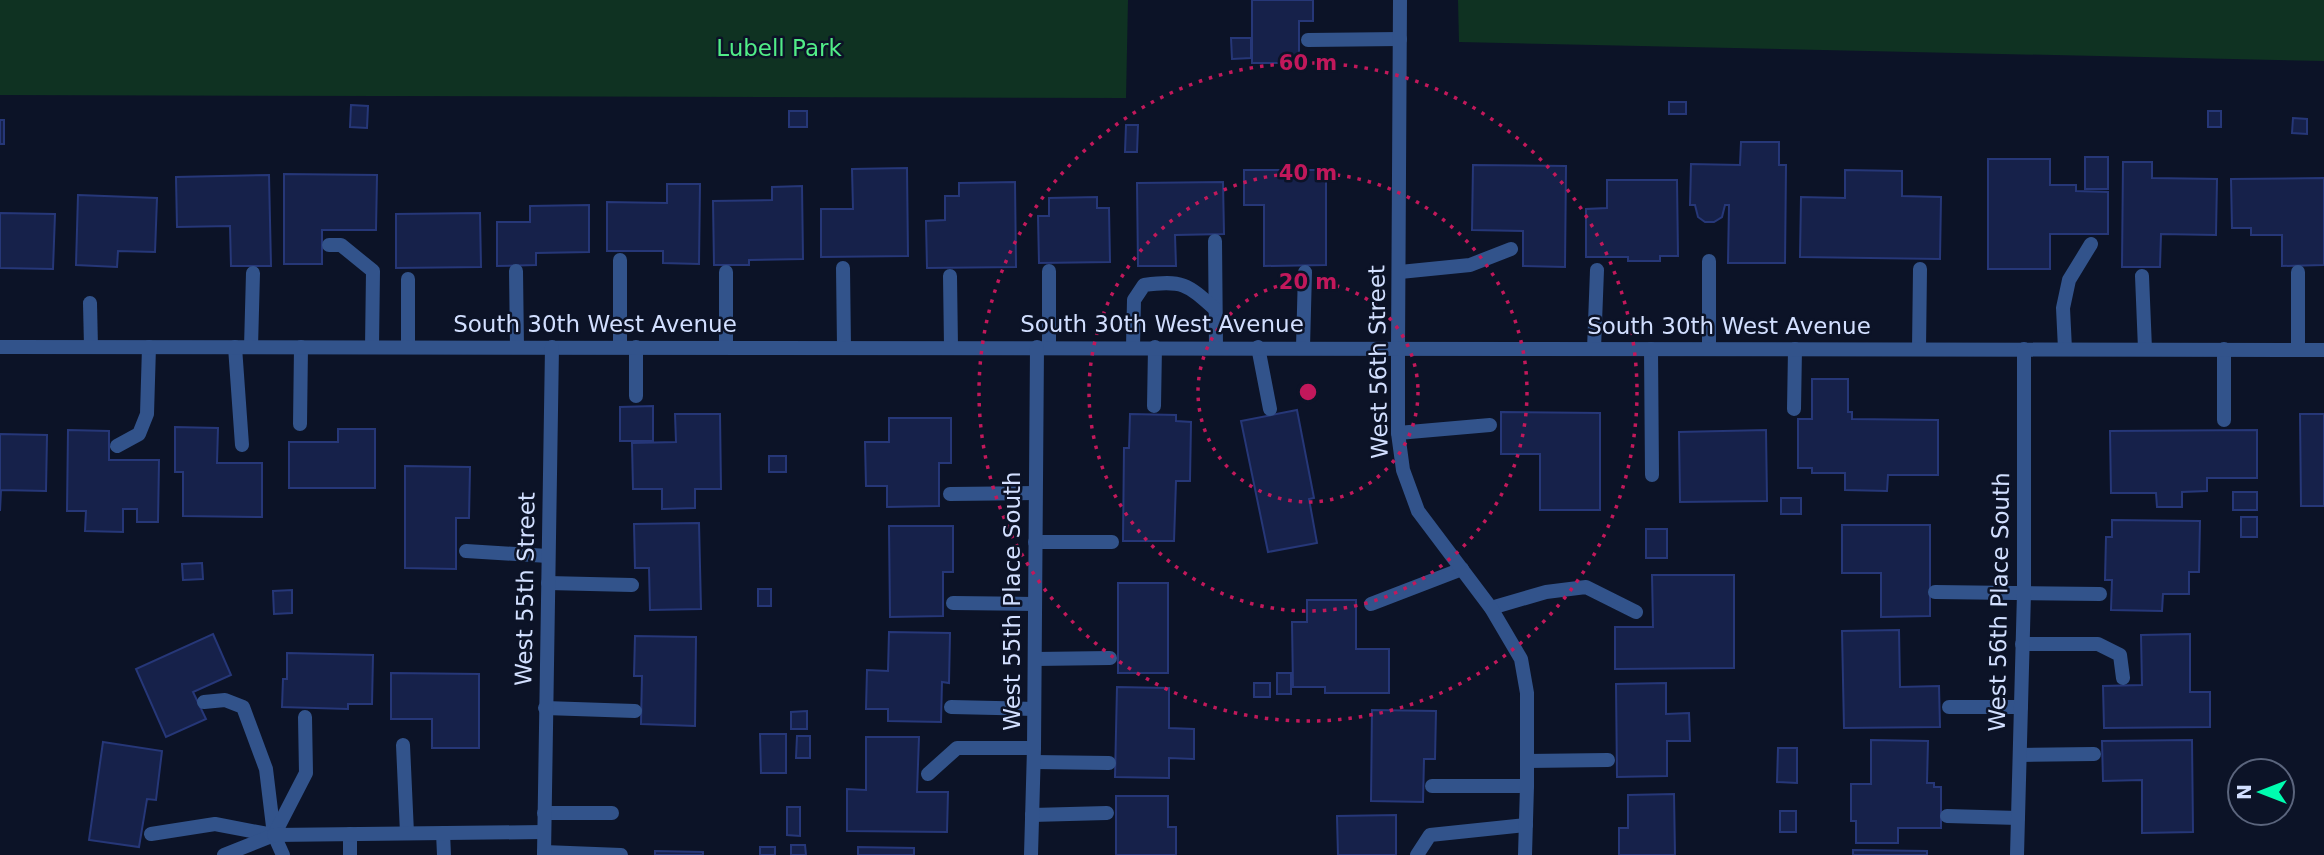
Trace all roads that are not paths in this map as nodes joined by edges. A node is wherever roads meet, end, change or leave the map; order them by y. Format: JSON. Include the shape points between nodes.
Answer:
{"nodes":[{"id":1,"x":1400,"y":0,"type":"edge"},
{"id":2,"x":1308,"y":40,"type":"dead end"},
{"id":3,"x":1399,"y":40,"type":"junction"},
{"id":4,"x":1215,"y":241,"type":"dead end"},
{"id":5,"x":2091,"y":244,"type":"dead end"},
{"id":6,"x":329,"y":245,"type":"dead end"},
{"id":7,"x":1511,"y":249,"type":"dead end"},
{"id":8,"x":620,"y":260,"type":"dead end"},
{"id":9,"x":1709,"y":261,"type":"dead end"},
{"id":10,"x":843,"y":268,"type":"dead end"},
{"id":11,"x":1920,"y":269,"type":"dead end"},
{"id":12,"x":1597,"y":270,"type":"dead end"},
{"id":13,"x":516,"y":271,"type":"dead end"},
{"id":14,"x":1049,"y":271,"type":"dead end"},
{"id":15,"x":726,"y":272,"type":"dead end"},
{"id":16,"x":1305,"y":272,"type":"dead end"},
{"id":17,"x":1399,"y":272,"type":"junction"},
{"id":18,"x":2298,"y":272,"type":"dead end"},
{"id":19,"x":253,"y":273,"type":"dead end"},
{"id":20,"x":950,"y":276,"type":"dead end"},
{"id":21,"x":2142,"y":276,"type":"dead end"},
{"id":22,"x":408,"y":279,"type":"dead end"},
{"id":23,"x":90,"y":303,"type":"dead end"},
{"id":24,"x":1215,"y":309,"type":"junction"},
{"id":25,"x":0,"y":347,"type":"edge"},
{"id":26,"x":91,"y":347,"type":"junction"},
{"id":27,"x":149,"y":347,"type":"junction"},
{"id":28,"x":235,"y":347,"type":"junction"},
{"id":29,"x":251,"y":347,"type":"junction"},
{"id":30,"x":301,"y":347,"type":"junction"},
{"id":31,"x":372,"y":347,"type":"junction"},
{"id":32,"x":408,"y":347,"type":"junction"},
{"id":33,"x":517,"y":347,"type":"junction"},
{"id":34,"x":552,"y":347,"type":"junction"},
{"id":35,"x":620,"y":347,"type":"junction"},
{"id":36,"x":636,"y":347,"type":"junction"},
{"id":37,"x":726,"y":347,"type":"junction"},
{"id":38,"x":844,"y":347,"type":"junction"},
{"id":39,"x":951,"y":347,"type":"junction"},
{"id":40,"x":1043,"y":347,"type":"junction"},
{"id":41,"x":1133,"y":347,"type":"junction"},
{"id":42,"x":1155,"y":347,"type":"junction"},
{"id":43,"x":1216,"y":347,"type":"junction"},
{"id":44,"x":1258,"y":347,"type":"junction"},
{"id":45,"x":1303,"y":347,"type":"junction"},
{"id":46,"x":1398,"y":348,"type":"junction"},
{"id":47,"x":1594,"y":349,"type":"junction"},
{"id":48,"x":1651,"y":349,"type":"junction"},
{"id":49,"x":1709,"y":349,"type":"junction"},
{"id":50,"x":1795,"y":349,"type":"junction"},
{"id":51,"x":1919,"y":349,"type":"junction"},
{"id":52,"x":2024,"y":349,"type":"junction"},
{"id":53,"x":2065,"y":349,"type":"junction"},
{"id":54,"x":2145,"y":349,"type":"junction"},
{"id":55,"x":2224,"y":349,"type":"junction"},
{"id":56,"x":2298,"y":349,"type":"junction"},
{"id":57,"x":2324,"y":350,"type":"edge"},
{"id":58,"x":636,"y":396,"type":"dead end"},
{"id":59,"x":1154,"y":406,"type":"dead end"},
{"id":60,"x":1270,"y":409,"type":"dead end"},
{"id":61,"x":1794,"y":409,"type":"dead end"},
{"id":62,"x":2224,"y":420,"type":"dead end"},
{"id":63,"x":300,"y":424,"type":"dead end"},
{"id":64,"x":1490,"y":425,"type":"dead end"},
{"id":65,"x":1398,"y":433,"type":"junction"},
{"id":66,"x":242,"y":445,"type":"dead end"},
{"id":67,"x":117,"y":446,"type":"dead end"},
{"id":68,"x":1652,"y":475,"type":"dead end"},
{"id":69,"x":1035,"y":493,"type":"junction"},
{"id":70,"x":950,"y":494,"type":"dead end"},
{"id":71,"x":1035,"y":542,"type":"junction"},
{"id":72,"x":1112,"y":542,"type":"dead end"},
{"id":73,"x":466,"y":551,"type":"dead end"},
{"id":74,"x":548,"y":556,"type":"junction"},
{"id":75,"x":1462,"y":569,"type":"junction"},
{"id":76,"x":548,"y":583,"type":"junction"},
{"id":77,"x":632,"y":584,"type":"dead end"},
{"id":78,"x":1935,"y":593,"type":"dead end"},
{"id":79,"x":2024,"y":593,"type":"junction"},
{"id":80,"x":2100,"y":594,"type":"dead end"},
{"id":81,"x":953,"y":603,"type":"dead end"},
{"id":82,"x":1035,"y":604,"type":"junction"},
{"id":83,"x":1371,"y":604,"type":"dead end"},
{"id":84,"x":1491,"y":608,"type":"junction"},
{"id":85,"x":1636,"y":612,"type":"dead end"},
{"id":86,"x":2022,"y":644,"type":"junction"},
{"id":87,"x":1110,"y":658,"type":"dead end"},
{"id":88,"x":1035,"y":659,"type":"junction"},
{"id":89,"x":2123,"y":678,"type":"dead end"},
{"id":90,"x":204,"y":702,"type":"dead end"},
{"id":91,"x":951,"y":707,"type":"dead end"},
{"id":92,"x":1949,"y":707,"type":"dead end"},
{"id":93,"x":2021,"y":707,"type":"junction"},
{"id":94,"x":545,"y":708,"type":"junction"},
{"id":95,"x":1034,"y":709,"type":"junction"},
{"id":96,"x":635,"y":711,"type":"dead end"},
{"id":97,"x":305,"y":716,"type":"dead end"},
{"id":98,"x":403,"y":745,"type":"dead end"},
{"id":99,"x":2094,"y":754,"type":"dead end"},
{"id":100,"x":1034,"y":755,"type":"junction"},
{"id":101,"x":2020,"y":755,"type":"junction"},
{"id":102,"x":1608,"y":760,"type":"dead end"},
{"id":103,"x":1527,"y":761,"type":"junction"},
{"id":104,"x":1109,"y":763,"type":"dead end"},
{"id":105,"x":928,"y":774,"type":"dead end"},
{"id":106,"x":1432,"y":786,"type":"dead end"},
{"id":107,"x":1527,"y":786,"type":"junction"},
{"id":108,"x":544,"y":813,"type":"junction"},
{"id":109,"x":612,"y":813,"type":"dead end"},
{"id":110,"x":1107,"y":813,"type":"dead end"},
{"id":111,"x":1032,"y":815,"type":"junction"},
{"id":112,"x":1947,"y":816,"type":"dead end"},
{"id":113,"x":2018,"y":818,"type":"junction"},
{"id":114,"x":1526,"y":825,"type":"junction"},
{"id":115,"x":543,"y":832,"type":"junction"},
{"id":116,"x":407,"y":833,"type":"junction"},
{"id":117,"x":443,"y":833,"type":"junction"},
{"id":118,"x":152,"y":834,"type":"dead end"},
{"id":119,"x":350,"y":834,"type":"junction"},
{"id":120,"x":274,"y":835,"type":"junction"},
{"id":121,"x":544,"y":854,"type":"edge"},
{"id":122,"x":224,"y":855,"type":"edge"},
{"id":123,"x":283,"y":855,"type":"edge"},
{"id":124,"x":350,"y":855,"type":"edge"},
{"id":125,"x":444,"y":855,"type":"edge"},
{"id":126,"x":621,"y":855,"type":"edge"},
{"id":127,"x":1031,"y":855,"type":"edge"},
{"id":128,"x":1417,"y":855,"type":"edge"},
{"id":129,"x":1525,"y":855,"type":"edge"},
{"id":130,"x":2017,"y":855,"type":"edge"}],
"edges":[{"from":1,"to":3,"type":"street","name":"West 56th Street"},
{"from":2,"to":3,"type":"street"},
{"from":3,"to":17,"type":"street","name":"West 56th Street"},
{"from":4,"to":24,"type":"street"},
{"from":5,"to":53,"type":"street","via":[[2069,280],[2063,308]]},
{"from":6,"to":31,"type":"street","via":[[341,245],[373,271]]},
{"from":7,"to":17,"type":"street","via":[[1470,265]]},
{"from":8,"to":35,"type":"street"},
{"from":9,"to":49,"type":"street"},
{"from":10,"to":38,"type":"street"},
{"from":11,"to":51,"type":"street"},
{"from":12,"to":47,"type":"street"},
{"from":13,"to":33,"type":"street"},
{"from":14,"to":40,"type":"street","name":"West 55th Place South"},
{"from":15,"to":37,"type":"street"},
{"from":16,"to":45,"type":"street"},
{"from":17,"to":46,"type":"street","name":"West 56th Street"},
{"from":18,"to":56,"type":"street"},
{"from":19,"to":29,"type":"street"},
{"from":20,"to":39,"type":"street"},
{"from":21,"to":54,"type":"street"},
{"from":22,"to":32,"type":"street"},
{"from":23,"to":26,"type":"street"},
{"from":24,"to":41,"type":"street","via":[[1191,288],[1171,281],[1144,285],[1134,300]]},
{"from":24,"to":43,"type":"street"},
{"from":25,"to":26,"type":"street","name":"South 30th West Avenue"},
{"from":26,"to":27,"type":"street","name":"South 30th West Avenue"},
{"from":27,"to":28,"type":"street","name":"South 30th West Avenue"},
{"from":27,"to":67,"type":"street","via":[[147,414],[139,434]]},
{"from":28,"to":29,"type":"street","name":"South 30th West Avenue"},
{"from":28,"to":66,"type":"street"},
{"from":29,"to":30,"type":"street","name":"South 30th West Avenue"},
{"from":30,"to":31,"type":"street","name":"South 30th West Avenue"},
{"from":30,"to":63,"type":"street"},
{"from":31,"to":32,"type":"street","name":"South 30th West Avenue"},
{"from":32,"to":33,"type":"street","name":"South 30th West Avenue"},
{"from":33,"to":34,"type":"street","name":"South 30th West Avenue"},
{"from":34,"to":35,"type":"street","name":"South 30th West Avenue"},
{"from":34,"to":74,"type":"street","name":"West 55th Street"},
{"from":35,"to":36,"type":"street","name":"South 30th West Avenue"},
{"from":36,"to":37,"type":"street","name":"South 30th West Avenue"},
{"from":36,"to":58,"type":"street"},
{"from":37,"to":38,"type":"street","name":"South 30th West Avenue"},
{"from":38,"to":39,"type":"street","name":"South 30th West Avenue"},
{"from":39,"to":40,"type":"street","name":"South 30th West Avenue"},
{"from":40,"to":41,"type":"street","name":"South 30th West Avenue"},
{"from":40,"to":69,"type":"street","name":"West 55th Place South"},
{"from":41,"to":42,"type":"street","name":"South 30th West Avenue"},
{"from":42,"to":43,"type":"street","name":"South 30th West Avenue"},
{"from":42,"to":59,"type":"street"},
{"from":43,"to":44,"type":"street","name":"South 30th West Avenue"},
{"from":44,"to":45,"type":"street","name":"South 30th West Avenue"},
{"from":44,"to":60,"type":"street"},
{"from":45,"to":46,"type":"street","name":"South 30th West Avenue"},
{"from":46,"to":47,"type":"street","name":"South 30th West Avenue"},
{"from":46,"to":65,"type":"street","name":"West 56th Street"},
{"from":47,"to":48,"type":"street","name":"South 30th West Avenue"},
{"from":48,"to":49,"type":"street","name":"South 30th West Avenue"},
{"from":48,"to":68,"type":"street"},
{"from":49,"to":50,"type":"street","name":"South 30th West Avenue"},
{"from":50,"to":51,"type":"street","name":"South 30th West Avenue"},
{"from":50,"to":61,"type":"street"},
{"from":51,"to":52,"type":"street","name":"South 30th West Avenue"},
{"from":52,"to":53,"type":"street","name":"South 30th West Avenue"},
{"from":52,"to":79,"type":"street","name":"West 56th Place South"},
{"from":53,"to":54,"type":"street","name":"South 30th West Avenue"},
{"from":54,"to":55,"type":"street","name":"South 30th West Avenue"},
{"from":55,"to":56,"type":"street","name":"South 30th West Avenue"},
{"from":55,"to":62,"type":"street"},
{"from":56,"to":57,"type":"street","name":"South 30th West Avenue"},
{"from":64,"to":65,"type":"street"},
{"from":65,"to":75,"type":"street","name":"West 56th Street","via":[[1403,470],[1418,511]]},
{"from":69,"to":70,"type":"street"},
{"from":69,"to":71,"type":"street","name":"West 55th Place South"},
{"from":71,"to":72,"type":"street"},
{"from":71,"to":82,"type":"street","name":"West 55th Place South"},
{"from":73,"to":74,"type":"street"},
{"from":74,"to":76,"type":"street","name":"West 55th Street"},
{"from":75,"to":83,"type":"street"},
{"from":75,"to":84,"type":"street","name":"West 56th Street"},
{"from":76,"to":77,"type":"street"},
{"from":76,"to":94,"type":"street","name":"West 55th Street"},
{"from":78,"to":79,"type":"street"},
{"from":79,"to":80,"type":"street"},
{"from":79,"to":86,"type":"street","name":"West 56th Place South"},
{"from":81,"to":82,"type":"street"},
{"from":82,"to":88,"type":"street","name":"West 55th Place South"},
{"from":84,"to":85,"type":"street","via":[[1546,592],[1586,587]]},
{"from":84,"to":103,"type":"street","name":"West 56th Street","via":[[1521,659],[1527,693]]},
{"from":86,"to":89,"type":"street","via":[[2098,644],[2120,655]]},
{"from":86,"to":93,"type":"street","name":"West 56th Place South"},
{"from":87,"to":88,"type":"street"},
{"from":88,"to":95,"type":"street","name":"West 55th Place South"},
{"from":90,"to":120,"type":"street","via":[[225,700],[243,707],[266,769]]},
{"from":91,"to":95,"type":"street"},
{"from":92,"to":93,"type":"street"},
{"from":93,"to":101,"type":"street","name":"West 56th Place South"},
{"from":94,"to":96,"type":"street"},
{"from":94,"to":108,"type":"street","name":"West 55th Street"},
{"from":95,"to":100,"type":"street","name":"West 55th Place South"},
{"from":97,"to":120,"type":"street","via":[[306,773]]},
{"from":98,"to":116,"type":"street"},
{"from":99,"to":101,"type":"street"},
{"from":100,"to":104,"type":"street"},
{"from":100,"to":105,"type":"street","via":[[957,748]]},
{"from":100,"to":111,"type":"street","name":"West 55th Place South"},
{"from":101,"to":113,"type":"street","name":"West 56th Place South"},
{"from":102,"to":103,"type":"street"},
{"from":103,"to":107,"type":"street","name":"West 56th Street"},
{"from":106,"to":107,"type":"street"},
{"from":107,"to":114,"type":"street","name":"West 56th Street"},
{"from":108,"to":109,"type":"street"},
{"from":108,"to":115,"type":"street","name":"West 55th Street"},
{"from":110,"to":111,"type":"street"},
{"from":111,"to":127,"type":"street","name":"West 55th Place South"},
{"from":112,"to":113,"type":"street"},
{"from":113,"to":130,"type":"street","name":"West 56th Place South"},
{"from":114,"to":128,"type":"street","via":[[1430,835]]},
{"from":114,"to":129,"type":"street","name":"West 56th Street"},
{"from":115,"to":117,"type":"street"},
{"from":115,"to":121,"type":"street","name":"West 55th Street"},
{"from":116,"to":117,"type":"street"},
{"from":116,"to":119,"type":"street"},
{"from":117,"to":125,"type":"street"},
{"from":118,"to":120,"type":"street","via":[[215,824]]},
{"from":119,"to":120,"type":"street"},
{"from":119,"to":124,"type":"street"},
{"from":120,"to":122,"type":"street"},
{"from":120,"to":123,"type":"street"},
{"from":121,"to":126,"type":"street"}]}
